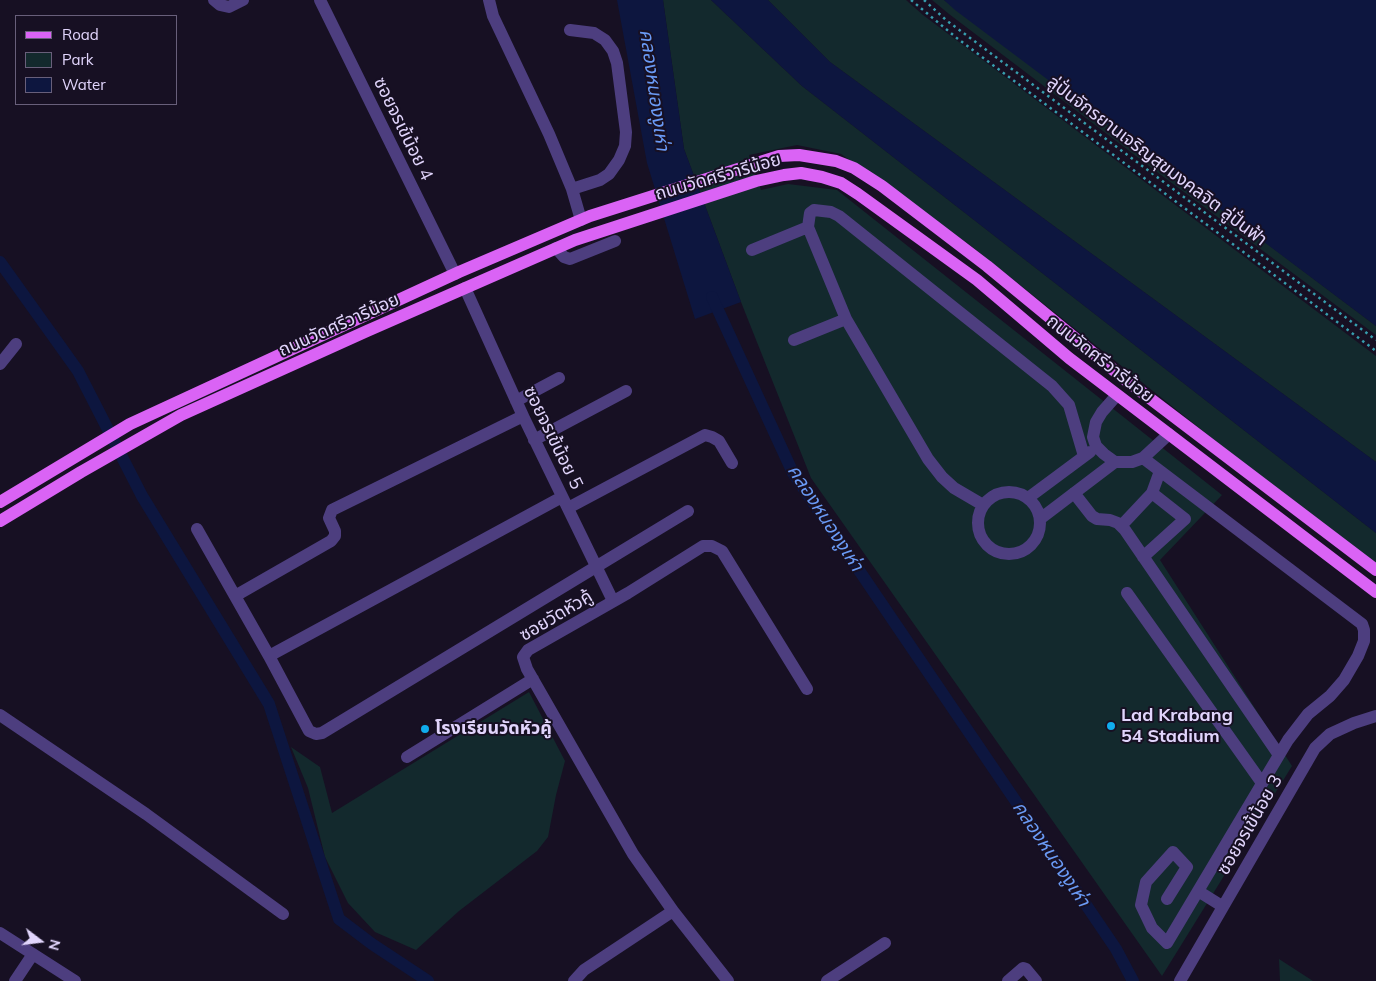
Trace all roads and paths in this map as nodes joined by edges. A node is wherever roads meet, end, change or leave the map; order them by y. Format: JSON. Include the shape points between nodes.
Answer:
{"nodes":[{"id":1,"x":214,"y":0,"type":"edge"},
{"id":2,"x":243,"y":0,"type":"edge"},
{"id":3,"x":320,"y":0,"type":"edge"},
{"id":4,"x":489,"y":0,"type":"edge"},
{"id":5,"x":911,"y":0,"type":"edge"},
{"id":6,"x":924,"y":0,"type":"edge"},
{"id":7,"x":570,"y":30,"type":"dead end"},
{"id":8,"x":572,"y":189,"type":"junction"},
{"id":9,"x":586,"y":218,"type":"junction"},
{"id":10,"x":808,"y":227,"type":"junction"},
{"id":11,"x":615,"y":241,"type":"dead end"},
{"id":12,"x":556,"y":248,"type":"junction"},
{"id":13,"x":752,"y":250,"type":"dead end"},
{"id":14,"x":455,"y":274,"type":"junction"},
{"id":15,"x":466,"y":288,"type":"junction"},
{"id":16,"x":846,"y":319,"type":"junction"},
{"id":17,"x":794,"y":340,"type":"dead end"},
{"id":18,"x":1376,"y":340,"type":"edge"},
{"id":19,"x":16,"y":344,"type":"dead end"},
{"id":20,"x":1376,"y":351,"type":"edge"},
{"id":21,"x":0,"y":364,"type":"edge"},
{"id":22,"x":559,"y":378,"type":"dead end"},
{"id":23,"x":626,"y":391,"type":"dead end"},
{"id":24,"x":1117,"y":395,"type":"junction"},
{"id":25,"x":516,"y":402,"type":"junction"},
{"id":26,"x":523,"y":416,"type":"junction"},
{"id":27,"x":1169,"y":434,"type":"junction"},
{"id":28,"x":534,"y":440,"type":"junction"},
{"id":29,"x":1096,"y":446,"type":"junction"},
{"id":30,"x":1084,"y":456,"type":"junction"},
{"id":31,"x":1144,"y":458,"type":"junction"},
{"id":32,"x":1115,"y":462,"type":"junction"},
{"id":33,"x":732,"y":463,"type":"dead end"},
{"id":34,"x":1160,"y":471,"type":"junction"},
{"id":35,"x":1074,"y":493,"type":"junction"},
{"id":36,"x":1152,"y":493,"type":"junction"},
{"id":37,"x":1028,"y":498,"type":"junction"},
{"id":38,"x":0,"y":502,"type":"edge"},
{"id":39,"x":565,"y":503,"type":"junction"},
{"id":40,"x":983,"y":505,"type":"junction"},
{"id":41,"x":688,"y":511,"type":"dead end"},
{"id":42,"x":1040,"y":519,"type":"junction"},
{"id":43,"x":0,"y":521,"type":"edge"},
{"id":44,"x":1120,"y":526,"type":"junction"},
{"id":45,"x":197,"y":529,"type":"dead end"},
{"id":46,"x":1143,"y":557,"type":"junction"},
{"id":47,"x":596,"y":567,"type":"junction"},
{"id":48,"x":1376,"y":570,"type":"edge"},
{"id":49,"x":1376,"y":592,"type":"edge"},
{"id":50,"x":1127,"y":593,"type":"dead end"},
{"id":51,"x":235,"y":596,"type":"junction"},
{"id":52,"x":613,"y":601,"type":"junction"},
{"id":53,"x":269,"y":656,"type":"junction"},
{"id":54,"x":533,"y":679,"type":"junction"},
{"id":55,"x":807,"y":689,"type":"dead end"},
{"id":56,"x":0,"y":715,"type":"edge"},
{"id":57,"x":1376,"y":716,"type":"edge"},
{"id":58,"x":1279,"y":755,"type":"junction"},
{"id":59,"x":407,"y":757,"type":"dead end"},
{"id":60,"x":1262,"y":783,"type":"junction"},
{"id":61,"x":1198,"y":891,"type":"junction"},
{"id":62,"x":1167,"y":899,"type":"dead end"},
{"id":63,"x":1222,"y":906,"type":"junction"},
{"id":64,"x":673,"y":911,"type":"junction"},
{"id":65,"x":283,"y":914,"type":"dead end"},
{"id":66,"x":2,"y":938,"type":"edge"},
{"id":67,"x":885,"y":943,"type":"dead end"},
{"id":68,"x":33,"y":954,"type":"junction"},
{"id":69,"x":15,"y":981,"type":"edge"},
{"id":70,"x":76,"y":981,"type":"edge"},
{"id":71,"x":574,"y":981,"type":"edge"},
{"id":72,"x":728,"y":981,"type":"edge"},
{"id":73,"x":827,"y":981,"type":"edge"},
{"id":74,"x":1008,"y":981,"type":"edge"},
{"id":75,"x":1036,"y":981,"type":"edge"},
{"id":76,"x":1180,"y":981,"type":"edge"}],
"edges":[{"from":1,"to":2,"type":"street","via":[[229,7]]},
{"from":3,"to":14,"type":"street","name":"ซอยจรเข้น้อย 4"},
{"from":4,"to":8,"type":"street","via":[[493,16],[550,134]]},
{"from":5,"to":20,"type":"path","via":[[958,39]]},
{"from":6,"to":18,"type":"path","name":"ลู่ปั่นจักรยานเจริญสุขมงคลจิต ลู่ปั่นฟ้า","via":[[946,20]]},
{"from":7,"to":8,"type":"street","via":[[594,33],[613,51],[626,132],[625,146],[609,174]]},
{"from":8,"to":9,"type":"street"},
{"from":9,"to":14,"type":"main road","name":"ถนนวัดศรีวารีน้อย"},
{"from":9,"to":48,"type":"main road","name":"ถนนวัดศรีวารีน้อย","via":[[779,156],[814,156],[854,168],[987,266],[1127,381]]},
{"from":10,"to":13,"type":"street"},
{"from":10,"to":16,"type":"street"},
{"from":10,"to":30,"type":"street","via":[[810,213],[814,210],[839,216],[1052,386],[1069,405]]},
{"from":11,"to":12,"type":"street","via":[[570,259]]},
{"from":12,"to":15,"type":"main road","name":"ถนนวัดศรีวารีน้อย"},
{"from":12,"to":24,"type":"main road","name":"ถนนวัดศรีวารีน้อย","via":[[596,232],[784,174],[822,177],[841,183],[858,194],[977,280]]},
{"from":14,"to":15,"type":"main road"},
{"from":14,"to":38,"type":"main road","name":"ถนนวัดศรีวารีน้อย","via":[[130,424]]},
{"from":15,"to":25,"type":"street","name":"ซอยจรเข้น้อย 5"},
{"from":15,"to":43,"type":"main road","name":"ถนนวัดศรีวารีน้อย","via":[[181,416]]},
{"from":16,"to":17,"type":"street"},
{"from":16,"to":40,"type":"street","via":[[928,459],[954,488]]},
{"from":19,"to":21,"type":"street"},
{"from":22,"to":25,"type":"street"},
{"from":23,"to":28,"type":"street"},
{"from":24,"to":27,"type":"main road","name":"ถนนวัดศรีวารีน้อย"},
{"from":24,"to":29,"type":"street","via":[[1096,422],[1093,437]]},
{"from":25,"to":26,"type":"street","name":"ซอยจรเข้น้อย 5"},
{"from":26,"to":28,"type":"street","name":"ซอยจรเข้น้อย 5"},
{"from":26,"to":51,"type":"street","via":[[332,510],[329,518],[335,531],[332,541]]},
{"from":27,"to":31,"type":"street"},
{"from":27,"to":49,"type":"main road","name":"ถนนวัดศรีวารีน้อย"},
{"from":28,"to":39,"type":"street","name":"ซอยจรเข้น้อย 5"},
{"from":29,"to":30,"type":"street"},
{"from":29,"to":32,"type":"street"},
{"from":30,"to":37,"type":"street"},
{"from":31,"to":32,"type":"street"},
{"from":31,"to":34,"type":"street"},
{"from":32,"to":35,"type":"street"},
{"from":33,"to":39,"type":"street","via":[[719,441],[704,435]]},
{"from":34,"to":36,"type":"street"},
{"from":34,"to":58,"type":"street","via":[[1362,624],[1364,641],[1344,680],[1308,714]]},
{"from":35,"to":42,"type":"street"},
{"from":35,"to":44,"type":"street","via":[[1092,516]]},
{"from":36,"to":44,"type":"street"},
{"from":36,"to":46,"type":"street","via":[[1185,519]]},
{"from":37,"to":40,"type":"street","via":[[1004,492]]},
{"from":37,"to":42,"type":"street"},
{"from":39,"to":47,"type":"street","name":"ซอยจรเข้น้อย 5"},
{"from":39,"to":53,"type":"street"},
{"from":40,"to":42,"type":"street","via":[[978,517],[978,530],[984,543],[995,551],[1021,552],[1032,544]]},
{"from":41,"to":47,"type":"street"},
{"from":44,"to":46,"type":"street"},
{"from":45,"to":51,"type":"street"},
{"from":46,"to":58,"type":"street"},
{"from":47,"to":52,"type":"street","name":"ซอยจรเข้น้อย 5"},
{"from":47,"to":53,"type":"street","via":[[322,733],[309,731]]},
{"from":50,"to":60,"type":"street"},
{"from":51,"to":53,"type":"street"},
{"from":52,"to":54,"type":"street","name":"ซอยวัดหัวคู้","via":[[528,650],[523,656]]},
{"from":52,"to":55,"type":"street","name":"ซอยวัดหัวคู้","via":[[702,546],[718,548]]},
{"from":54,"to":59,"type":"street"},
{"from":54,"to":64,"type":"street","name":"ซอยวัดหัวคู้","via":[[633,854]]},
{"from":56,"to":65,"type":"street","via":[[146,814]]},
{"from":57,"to":63,"type":"street","name":"ซอยจรเข้น้อย 3","via":[[1330,734],[1315,748]]},
{"from":58,"to":60,"type":"street"},
{"from":60,"to":61,"type":"street"},
{"from":61,"to":62,"type":"street","via":[[1167,943],[1152,928],[1141,905],[1146,882],[1173,852],[1188,867]]},
{"from":61,"to":63,"type":"street"},
{"from":63,"to":76,"type":"street","name":"ซอยจรเข้น้อย 3"},
{"from":64,"to":71,"type":"street","via":[[584,970]]},
{"from":64,"to":72,"type":"street","name":"ซอยวัดหัวคู้"},
{"from":66,"to":68,"type":"street"},
{"from":67,"to":73,"type":"street"},
{"from":68,"to":69,"type":"street"},
{"from":68,"to":70,"type":"street"},
{"from":74,"to":75,"type":"street","via":[[1022,968]]}]}
